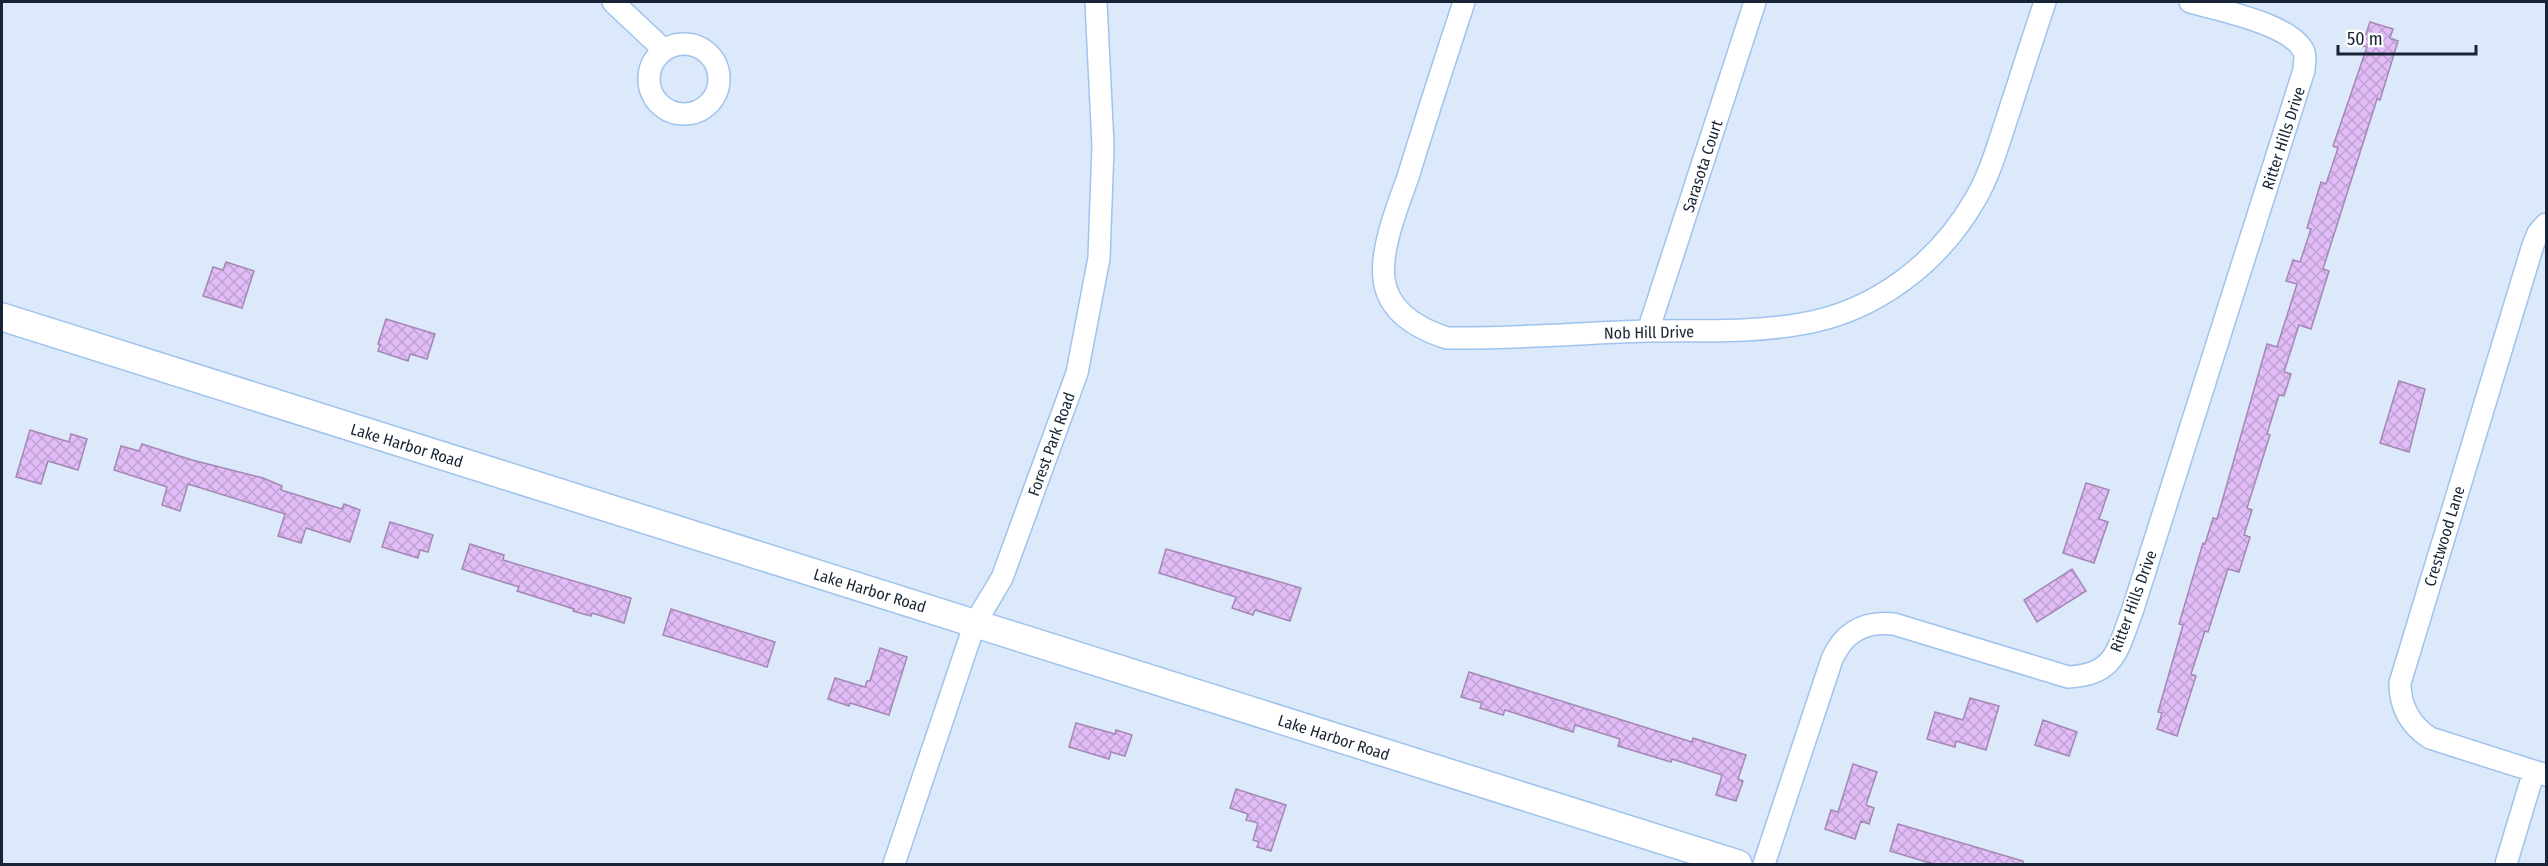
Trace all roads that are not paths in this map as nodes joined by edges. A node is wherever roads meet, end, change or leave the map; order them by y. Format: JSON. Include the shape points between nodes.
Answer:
{"nodes":[{"id":1,"x":613,"y":2,"type":"edge"},
{"id":2,"x":1096,"y":2,"type":"edge"},
{"id":3,"x":1464,"y":2,"type":"edge"},
{"id":4,"x":1755,"y":2,"type":"edge"},
{"id":5,"x":2045,"y":2,"type":"edge"},
{"id":6,"x":2190,"y":2,"type":"edge"},
{"id":7,"x":664,"y":50,"type":"dead end"},
{"id":8,"x":2547,"y":224,"type":"edge"},
{"id":9,"x":2,"y":317,"type":"edge"},
{"id":10,"x":1648,"y":331,"type":"junction"},
{"id":11,"x":975,"y":623,"type":"junction"},
{"id":12,"x":2540,"y":773,"type":"edge"},
{"id":13,"x":894,"y":864,"type":"edge"},
{"id":14,"x":1738,"y":864,"type":"edge"},
{"id":15,"x":1764,"y":864,"type":"edge"},
{"id":16,"x":2506,"y":864,"type":"edge"}],
"edges":[{"from":1,"to":7,"type":"street"},
{"from":2,"to":11,"type":"street","name":"Forest Park Road","via":[[1103,146],[1099,258],[1092,302],[1077,373],[1002,578]]},
{"from":3,"to":10,"type":"street","name":"Nob Hill Drive","via":[[1383,263],[1390,297],[1411,323],[1447,338]]},
{"from":4,"to":10,"type":"street","name":"Sarasota Court"},
{"from":5,"to":10,"type":"street","name":"Nob Hill Drive","via":[[1977,197],[1942,245],[1904,280],[1848,312],[1802,324],[1724,332]]},
{"from":6,"to":15,"type":"street","name":"Ritter Hills Drive","via":[[2280,30],[2305,53],[2304,70],[2132,612],[2111,661],[2090,675],[2068,677],[1894,624],[1856,629],[1832,659]]},
{"from":8,"to":12,"type":"street","name":"Crestwood Lane","via":[[2534,245],[2400,683],[2402,705],[2409,718],[2430,738]]},
{"from":9,"to":11,"type":"street","name":"Lake Harbor Road"},
{"from":11,"to":13,"type":"street","name":"Forest Park Road"},
{"from":11,"to":14,"type":"street","name":"Lake Harbor Road"},
{"from":12,"to":16,"type":"street","name":"Crestwood Lane"}]}
